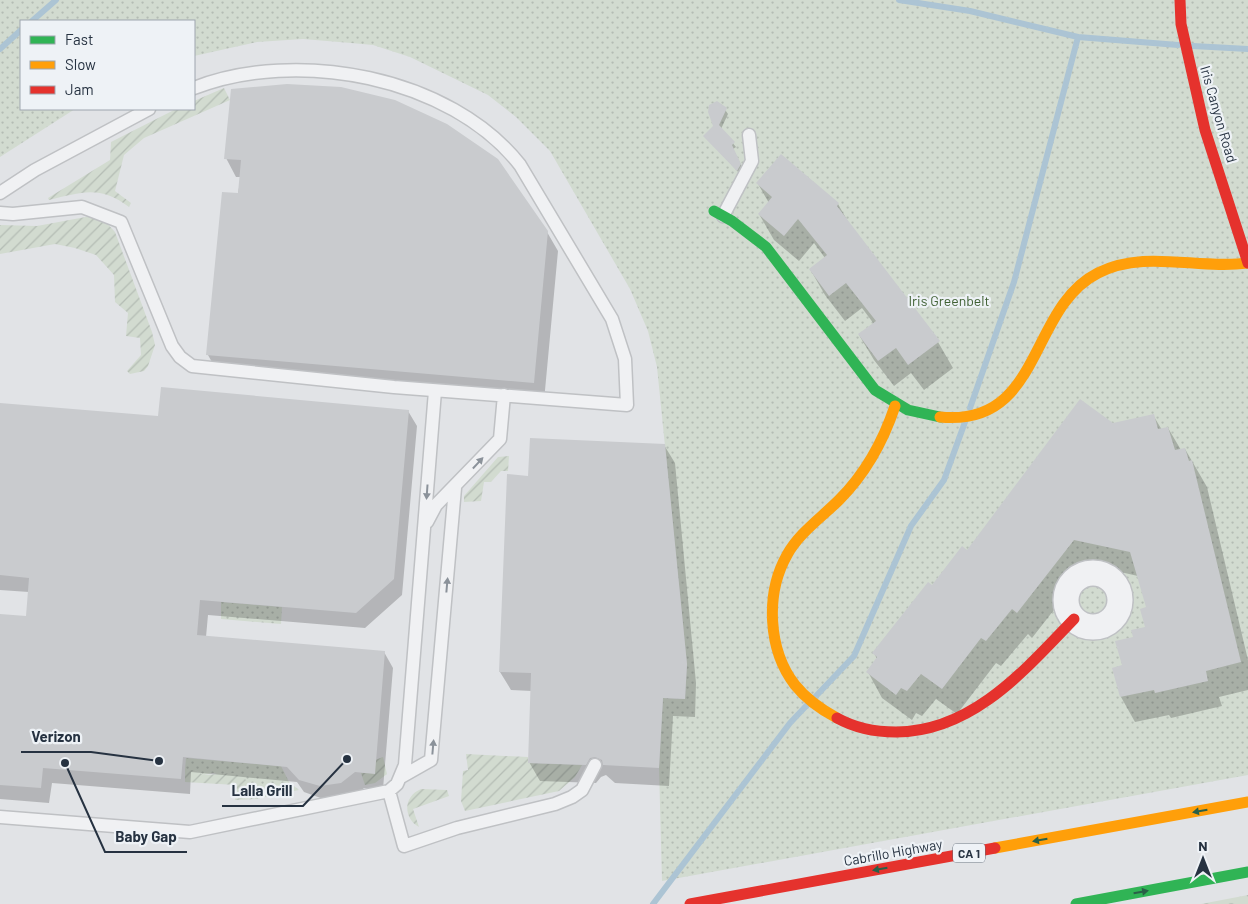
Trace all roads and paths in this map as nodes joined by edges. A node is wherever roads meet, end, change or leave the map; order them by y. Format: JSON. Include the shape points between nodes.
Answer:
{"nodes":[{"id":1,"x":1180,"y":0,"type":"edge"},
{"id":2,"x":195,"y":88,"type":"edge"},
{"id":3,"x":146,"y":110,"type":"edge"},
{"id":4,"x":749,"y":135,"type":"dead end"},
{"id":5,"x":0,"y":193,"type":"edge"},
{"id":6,"x":0,"y":212,"type":"edge"},
{"id":7,"x":718,"y":213,"type":"joint"},
{"id":8,"x":1248,"y":263,"type":"edge"},
{"id":9,"x":435,"y":391,"type":"junction"},
{"id":10,"x":504,"y":395,"type":"junction"},
{"id":11,"x":895,"y":406,"type":"junction"},
{"id":12,"x":455,"y":488,"type":"junction"},
{"id":13,"x":425,"y":526,"type":"junction"},
{"id":14,"x":1074,"y":618,"type":"dead end"},
{"id":15,"x":595,"y":765,"type":"dead end"},
{"id":16,"x":401,"y":778,"type":"junction"},
{"id":17,"x":389,"y":791,"type":"junction"},
{"id":18,"x":1248,"y":802,"type":"edge"},
{"id":19,"x":0,"y":817,"type":"edge"},
{"id":20,"x":1248,"y":872,"type":"edge"},
{"id":21,"x":690,"y":904,"type":"edge"},
{"id":22,"x":1076,"y":904,"type":"edge"}],
"edges":[{"from":1,"to":8,"type":"main road","name":"Iris Canyon Road","via":[[1181,24],[1205,130]]},
{"from":2,"to":10,"type":"lane","via":[[239,74],[266,71],[317,71],[367,77],[452,110],[476,124],[511,154],[532,183],[612,319],[625,359],[627,406]]},
{"from":3,"to":5,"type":"lane","via":[[35,170]]},
{"from":4,"to":7,"type":"lane","via":[[752,160]]},
{"from":6,"to":9,"type":"lane","via":[[13,214],[82,207],[122,222],[172,346],[192,366]]},
{"from":7,"to":11,"type":"main road","via":[[766,247],[874,390]]},
{"from":8,"to":11,"type":"main road","via":[[1220,267],[1157,259],[1108,269],[1084,282],[1067,298],[1024,379],[1001,402],[976,414],[952,418]]},
{"from":9,"to":10,"type":"lane"},
{"from":9,"to":13,"type":"lane","one_way":true},
{"from":12,"to":10,"type":"lane","one_way":true,"via":[[500,439]]},
{"from":11,"to":14,"type":"main road","via":[[873,458],[850,489],[803,532],[780,569],[773,601],[773,632],[782,666],[803,696],[830,716],[862,729],[899,732],[934,728],[966,715],[979,705]]},
{"from":12,"to":13,"type":"lane","via":[[436,505]]},
{"from":16,"to":12,"type":"lane","one_way":true,"via":[[431,760]]},
{"from":13,"to":16,"type":"lane"},
{"from":15,"to":17,"type":"lane","via":[[582,790],[572,798],[457,828],[404,846]]},
{"from":16,"to":17,"type":"lane"},
{"from":17,"to":19,"type":"lane","via":[[190,832]]},
{"from":18,"to":21,"type":"main road","name":"Cabrillo Highway","number":"CA 1","one_way":true},
{"from":22,"to":20,"type":"main road","one_way":true}]}
